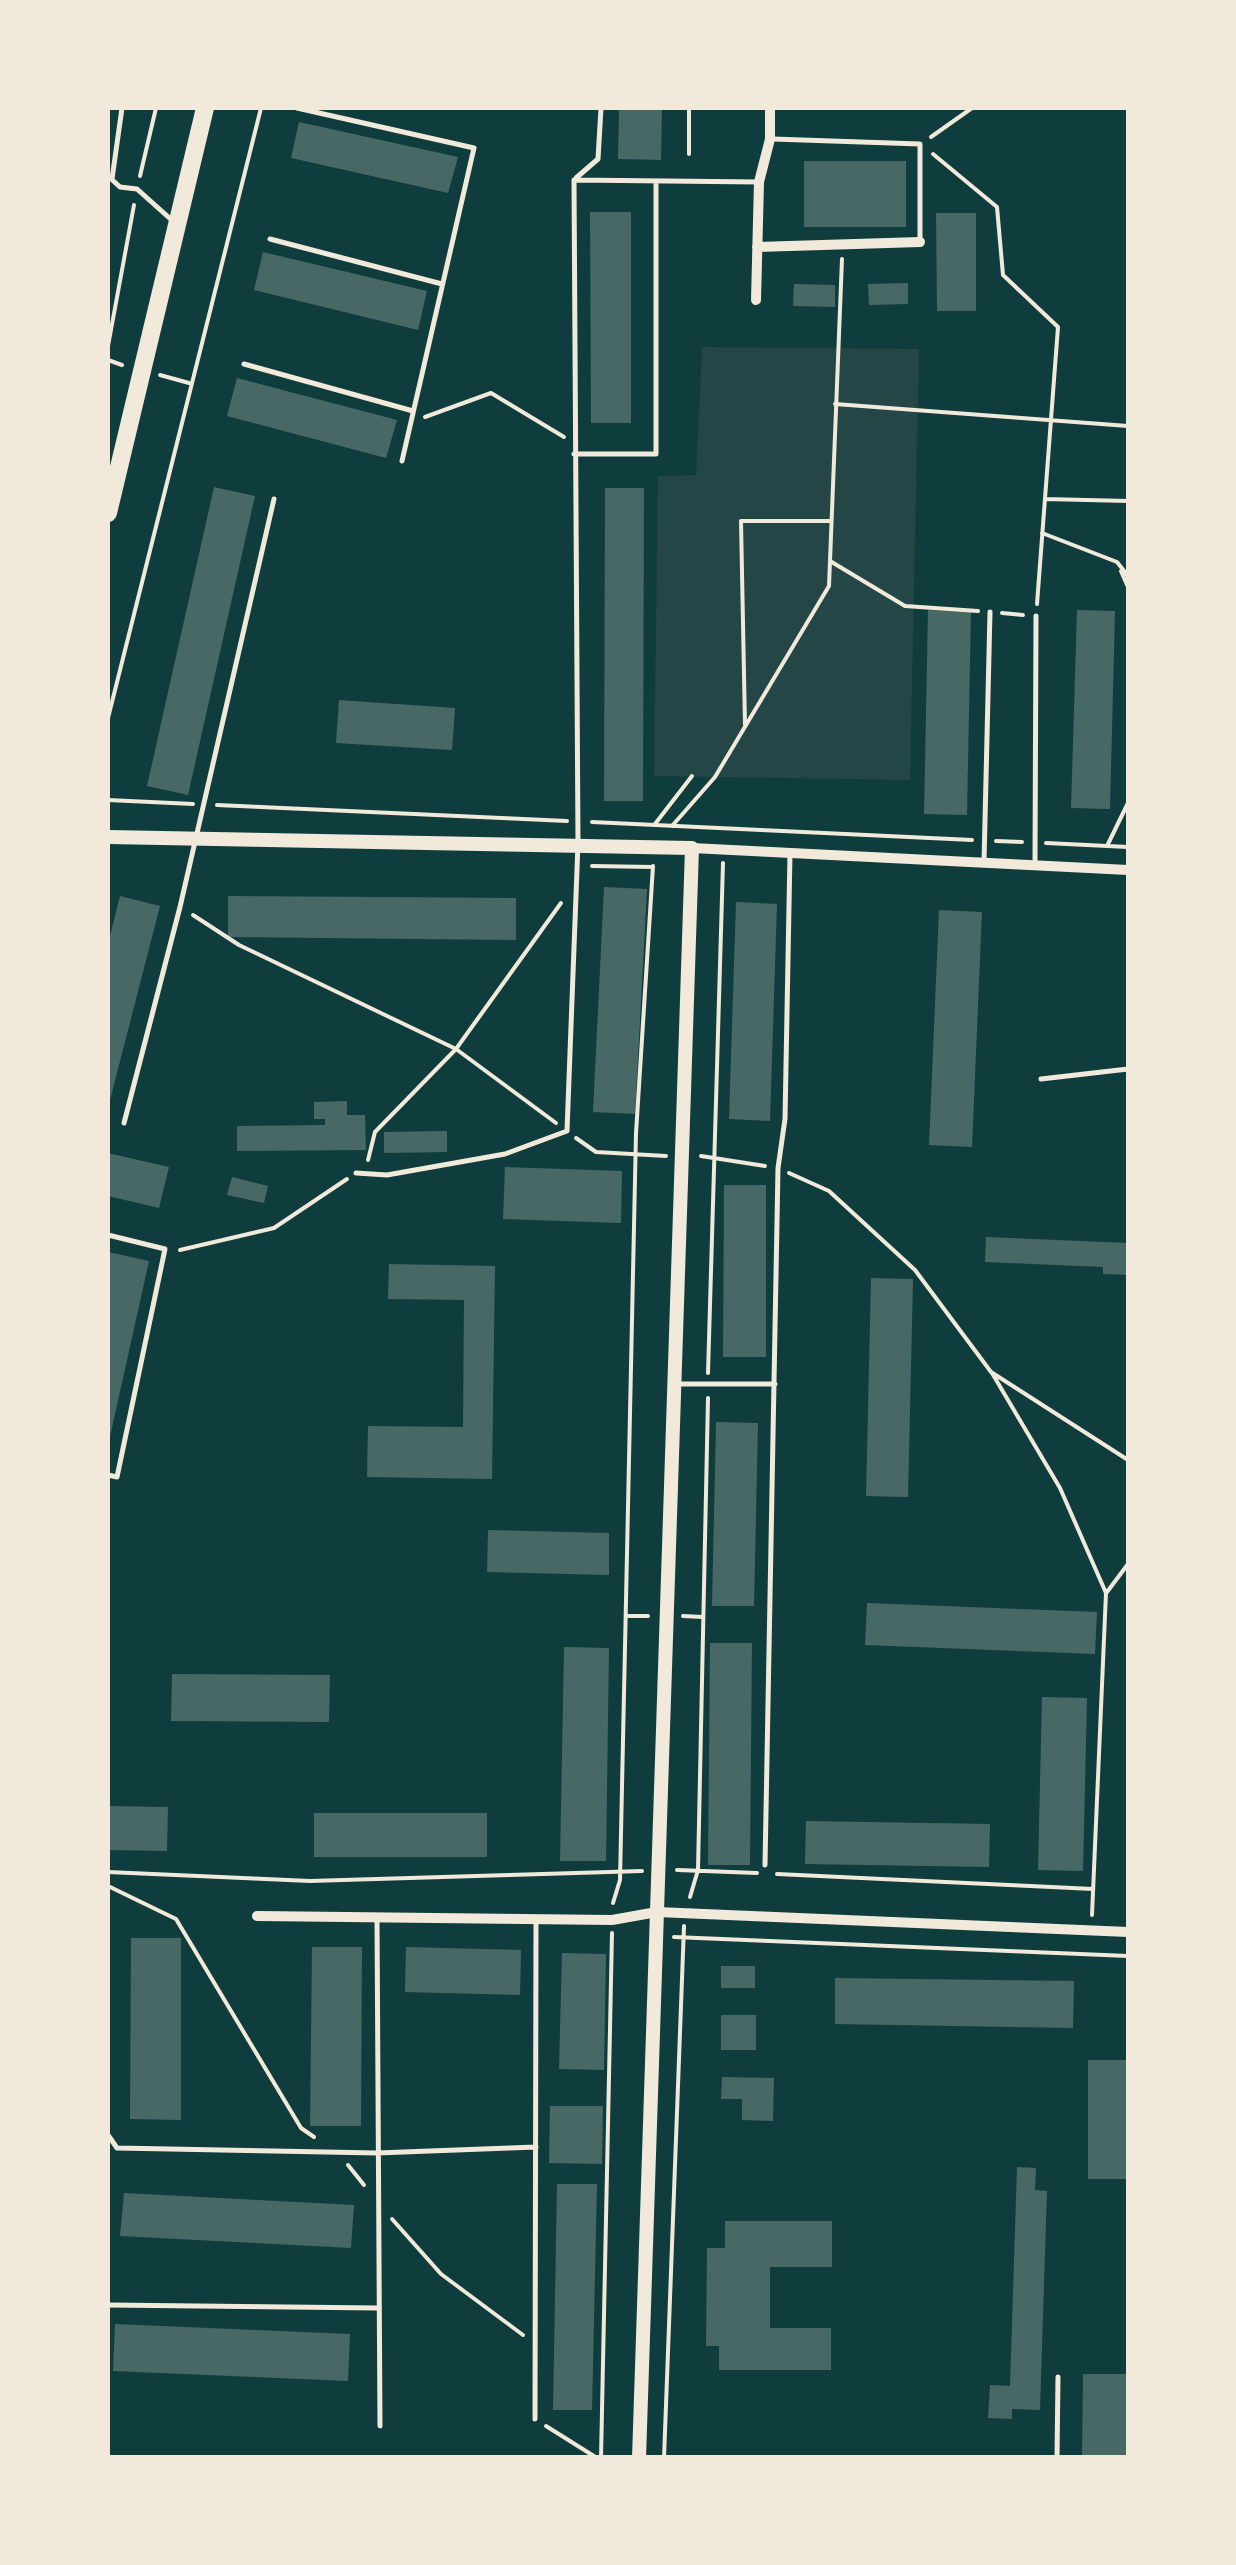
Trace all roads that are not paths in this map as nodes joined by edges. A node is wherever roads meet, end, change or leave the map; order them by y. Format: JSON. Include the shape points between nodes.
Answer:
{"nodes":[{"id":1,"x":122,"y":108,"type":"edge"},
{"id":2,"x":205,"y":108,"type":"edge"},
{"id":3,"x":297,"y":108,"type":"edge"},
{"id":4,"x":349,"y":108,"type":"edge"},
{"id":5,"x":601,"y":108,"type":"edge"},
{"id":6,"x":770,"y":108,"type":"edge"},
{"id":7,"x":346,"y":119,"type":"junction"},
{"id":8,"x":770,"y":139,"type":"junction"},
{"id":9,"x":110,"y":178,"type":"edge"},
{"id":10,"x":574,"y":180,"type":"junction"},
{"id":11,"x":656,"y":182,"type":"junction"},
{"id":12,"x":758,"y":182,"type":"junction"},
{"id":13,"x":177,"y":224,"type":"junction"},
{"id":14,"x":270,"y":240,"type":"dead end"},
{"id":15,"x":920,"y":242,"type":"joint"},
{"id":16,"x":757,"y":246,"type":"junction"},
{"id":17,"x":442,"y":284,"type":"junction"},
{"id":18,"x":756,"y":300,"type":"dead end"},
{"id":19,"x":244,"y":364,"type":"dead end"},
{"id":20,"x":413,"y":411,"type":"junction"},
{"id":21,"x":574,"y":454,"type":"junction"},
{"id":22,"x":402,"y":461,"type":"dead end"},
{"id":23,"x":274,"y":499,"type":"dead end"},
{"id":24,"x":108,"y":513,"type":"edge"},
{"id":25,"x":990,"y":612,"type":"road end"},
{"id":26,"x":1036,"y":616,"type":"road end"},
{"id":27,"x":108,"y":836,"type":"edge"},
{"id":28,"x":196,"y":837,"type":"junction"},
{"id":29,"x":578,"y":843,"type":"junction"},
{"id":30,"x":692,"y":848,"type":"junction"},
{"id":31,"x":790,"y":853,"type":"junction"},
{"id":32,"x":984,"y":862,"type":"junction"},
{"id":33,"x":1035,"y":865,"type":"junction"},
{"id":34,"x":1128,"y":870,"type":"edge"},
{"id":35,"x":1128,"y":1070,"type":"edge"},
{"id":36,"x":1042,"y":1079,"type":"dead end"},
{"id":37,"x":124,"y":1123,"type":"dead end"},
{"id":38,"x":356,"y":1173,"type":"road end"},
{"id":39,"x":108,"y":1236,"type":"edge"},
{"id":40,"x":675,"y":1384,"type":"junction"},
{"id":41,"x":774,"y":1384,"type":"junction"},
{"id":42,"x":108,"y":1475,"type":"edge"},
{"id":43,"x":765,"y":1864,"type":"dead end"},
{"id":44,"x":657,"y":1912,"type":"junction"},
{"id":45,"x":257,"y":1916,"type":"dead end"},
{"id":46,"x":377,"y":1919,"type":"junction"},
{"id":47,"x":536,"y":1920,"type":"junction"},
{"id":48,"x":1128,"y":1932,"type":"edge"},
{"id":49,"x":108,"y":2135,"type":"edge"},
{"id":50,"x":536,"y":2147,"type":"junction"},
{"id":51,"x":376,"y":2153,"type":"junction"},
{"id":52,"x":108,"y":2305,"type":"edge"},
{"id":53,"x":378,"y":2308,"type":"junction"},
{"id":54,"x":1058,"y":2378,"type":"dead end"},
{"id":55,"x":534,"y":2420,"type":"road end"},
{"id":56,"x":380,"y":2426,"type":"dead end"},
{"id":57,"x":640,"y":2458,"type":"edge"},
{"id":58,"x":1057,"y":2458,"type":"edge"}],
"edges":[{"from":1,"to":9,"type":"lane"},
{"from":2,"to":13,"type":"main road"},
{"from":3,"to":7,"type":"lane"},
{"from":4,"to":7,"type":"lane"},
{"from":5,"to":10,"type":"lane","via":[[598,159]]},
{"from":6,"to":8,"type":"street"},
{"from":7,"to":17,"type":"lane","via":[[474,148]]},
{"from":8,"to":12,"type":"street"},
{"from":8,"to":15,"type":"lane","via":[[920,144]]},
{"from":9,"to":13,"type":"lane","via":[[120,188],[136,189]]},
{"from":10,"to":11,"type":"lane"},
{"from":10,"to":21,"type":"lane"},
{"from":11,"to":12,"type":"lane"},
{"from":11,"to":21,"type":"lane","via":[[656,454]]},
{"from":12,"to":16,"type":"street"},
{"from":13,"to":24,"type":"main road"},
{"from":14,"to":17,"type":"lane"},
{"from":15,"to":16,"type":"street"},
{"from":16,"to":18,"type":"street"},
{"from":17,"to":20,"type":"lane"},
{"from":19,"to":20,"type":"lane"},
{"from":20,"to":22,"type":"lane"},
{"from":21,"to":29,"type":"lane"},
{"from":23,"to":28,"type":"lane"},
{"from":25,"to":32,"type":"lane"},
{"from":26,"to":33,"type":"lane"},
{"from":27,"to":28,"type":"street"},
{"from":28,"to":29,"type":"street"},
{"from":28,"to":37,"type":"lane"},
{"from":29,"to":30,"type":"street"},
{"from":29,"to":38,"type":"lane","via":[[567,1131],[505,1154]]},
{"from":30,"to":31,"type":"street"},
{"from":30,"to":40,"type":"street"},
{"from":31,"to":32,"type":"street"},
{"from":31,"to":41,"type":"lane"},
{"from":32,"to":33,"type":"street"},
{"from":33,"to":34,"type":"street"},
{"from":35,"to":36,"type":"lane"},
{"from":39,"to":42,"type":"lane","via":[[165,1248],[117,1477]]},
{"from":40,"to":41,"type":"lane"},
{"from":40,"to":44,"type":"street"},
{"from":41,"to":43,"type":"lane"},
{"from":44,"to":47,"type":"street","via":[[612,1920]]},
{"from":44,"to":48,"type":"street"},
{"from":44,"to":57,"type":"street"},
{"from":45,"to":46,"type":"street"},
{"from":46,"to":47,"type":"street"},
{"from":46,"to":51,"type":"lane"},
{"from":47,"to":50,"type":"lane"},
{"from":49,"to":51,"type":"lane","via":[[117,2148]]},
{"from":50,"to":51,"type":"lane"},
{"from":50,"to":55,"type":"lane"},
{"from":51,"to":53,"type":"lane"},
{"from":52,"to":53,"type":"lane"},
{"from":53,"to":56,"type":"lane"},
{"from":54,"to":58,"type":"lane"}]}
